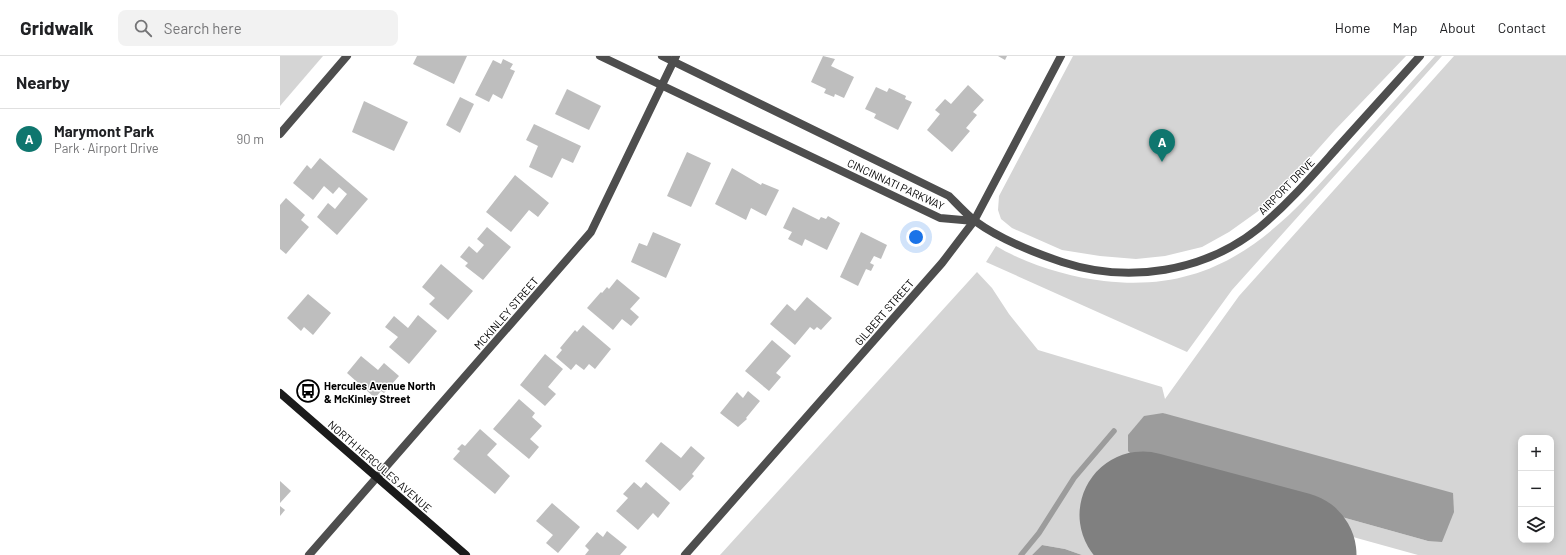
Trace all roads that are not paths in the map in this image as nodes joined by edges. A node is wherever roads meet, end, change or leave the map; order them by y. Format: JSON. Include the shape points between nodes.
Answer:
{"nodes":[{"id":1,"x":347,"y":56,"type":"edge"},
{"id":2,"x":600,"y":56,"type":"edge"},
{"id":3,"x":662,"y":56,"type":"edge"},
{"id":4,"x":1061,"y":56,"type":"edge"},
{"id":5,"x":1420,"y":56,"type":"edge"},
{"id":6,"x":674,"y":59,"type":"edge"},
{"id":7,"x":660,"y":86,"type":"junction"},
{"id":8,"x":280,"y":134,"type":"edge"},
{"id":9,"x":974,"y":220,"type":"junction"},
{"id":10,"x":280,"y":393,"type":"edge"},
{"id":11,"x":377,"y":478,"type":"junction"},
{"id":12,"x":309,"y":555,"type":"edge"},
{"id":13,"x":466,"y":555,"type":"edge"},
{"id":14,"x":685,"y":555,"type":"edge"}],
"edges":[{"from":1,"to":8,"type":"street"},
{"from":2,"to":7,"type":"street","name":"CINCINNATI PARKWAY"},
{"from":3,"to":6,"type":"street","name":"CINCINNATI PARKWAY"},
{"from":4,"to":9,"type":"street","name":"GILBERT STREET"},
{"from":5,"to":9,"type":"street","name":"AIRPORT DRIVE","via":[[1293,197],[1258,228],[1220,252],[1177,268],[1123,273],[1082,269],[1006,240]]},
{"from":6,"to":7,"type":"street","name":"MCKINLEY STREET"},
{"from":6,"to":9,"type":"street","name":"CINCINNATI PARKWAY","via":[[949,196]]},
{"from":7,"to":9,"type":"street","name":"CINCINNATI PARKWAY","via":[[940,218]]},
{"from":7,"to":11,"type":"street","name":"MCKINLEY STREET","via":[[591,232]]},
{"from":9,"to":14,"type":"street","name":"GILBERT STREET","via":[[942,263]]},
{"from":10,"to":11,"type":"street","name":"NORTH HERCULES AVENUE"},
{"from":11,"to":12,"type":"street","name":"MCKINLEY STREET"},
{"from":11,"to":13,"type":"street","name":"NORTH HERCULES AVENUE"}]}
